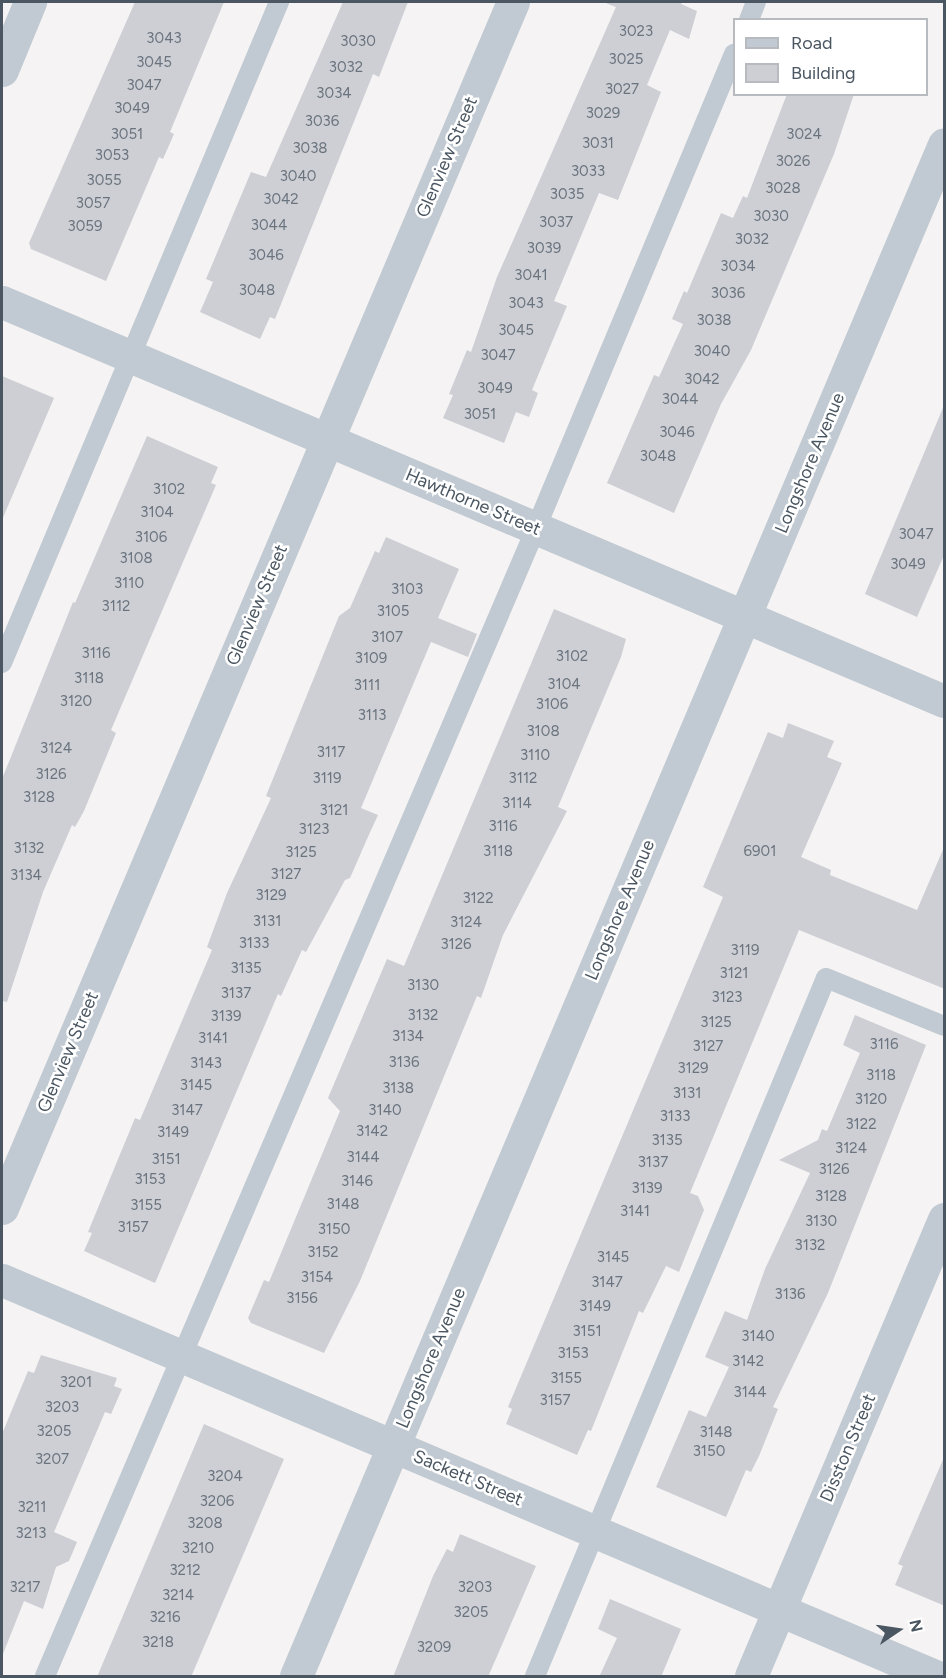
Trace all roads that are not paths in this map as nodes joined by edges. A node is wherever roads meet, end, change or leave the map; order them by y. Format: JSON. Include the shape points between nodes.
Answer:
{"nodes":[{"id":1,"x":30,"y":2,"type":"edge"},
{"id":2,"x":279,"y":2,"type":"edge"},
{"id":3,"x":513,"y":2,"type":"edge"},
{"id":4,"x":756,"y":2,"type":"edge"},
{"id":5,"x":750,"y":18,"type":"edge"},
{"id":6,"x":733,"y":59,"type":"edge"},
{"id":7,"x":2,"y":70,"type":"edge"},
{"id":8,"x":945,"y":144,"type":"edge"},
{"id":9,"x":2,"y":302,"type":"edge"},
{"id":10,"x":132,"y":357,"type":"junction"},
{"id":11,"x":327,"y":440,"type":"junction"},
{"id":12,"x":536,"y":528,"type":"junction"},
{"id":13,"x":745,"y":616,"type":"junction"},
{"id":14,"x":2,"y":663,"type":"edge"},
{"id":15,"x":945,"y":701,"type":"edge"},
{"id":16,"x":945,"y":1026,"type":"edge"},
{"id":17,"x":2,"y":1208,"type":"edge"},
{"id":18,"x":945,"y":1219,"type":"edge"},
{"id":19,"x":2,"y":1280,"type":"edge"},
{"id":20,"x":180,"y":1357,"type":"junction"},
{"id":21,"x":393,"y":1447,"type":"junction"},
{"id":22,"x":596,"y":1532,"type":"junction"},
{"id":23,"x":779,"y":1610,"type":"junction"},
{"id":24,"x":45,"y":1677,"type":"edge"},
{"id":25,"x":296,"y":1677,"type":"edge"},
{"id":26,"x":535,"y":1677,"type":"edge"},
{"id":27,"x":751,"y":1677,"type":"edge"},
{"id":28,"x":935,"y":1677,"type":"edge"}],
"edges":[{"from":1,"to":7,"type":"street"},
{"from":2,"to":10,"type":"lane"},
{"from":3,"to":11,"type":"street","name":"Glenview Street"},
{"from":4,"to":5,"type":"lane"},
{"from":6,"to":12,"type":"lane"},
{"from":8,"to":13,"type":"street","name":"Longshore Avenue"},
{"from":9,"to":10,"type":"street","name":"Hawthorne Street"},
{"from":10,"to":11,"type":"street","name":"Hawthorne Street"},
{"from":10,"to":14,"type":"lane"},
{"from":11,"to":12,"type":"street","name":"Hawthorne Street"},
{"from":11,"to":17,"type":"street","name":"Glenview Street"},
{"from":12,"to":13,"type":"street","name":"Hawthorne Street"},
{"from":12,"to":20,"type":"lane"},
{"from":13,"to":15,"type":"street","name":"Hawthorne Street"},
{"from":13,"to":21,"type":"street","name":"Longshore Avenue"},
{"from":16,"to":22,"type":"lane","via":[[826,978]]},
{"from":18,"to":23,"type":"street","name":"Disston Street"},
{"from":19,"to":20,"type":"street","name":"Sackett Street"},
{"from":20,"to":21,"type":"street","name":"Sackett Street"},
{"from":20,"to":24,"type":"lane"},
{"from":21,"to":22,"type":"street","name":"Sackett Street"},
{"from":21,"to":25,"type":"street","name":"Longshore Avenue"},
{"from":22,"to":23,"type":"street","name":"Sackett Street"},
{"from":22,"to":26,"type":"lane"},
{"from":23,"to":27,"type":"street","name":"Disston Street"},
{"from":23,"to":28,"type":"street","name":"Sackett Street"}]}
